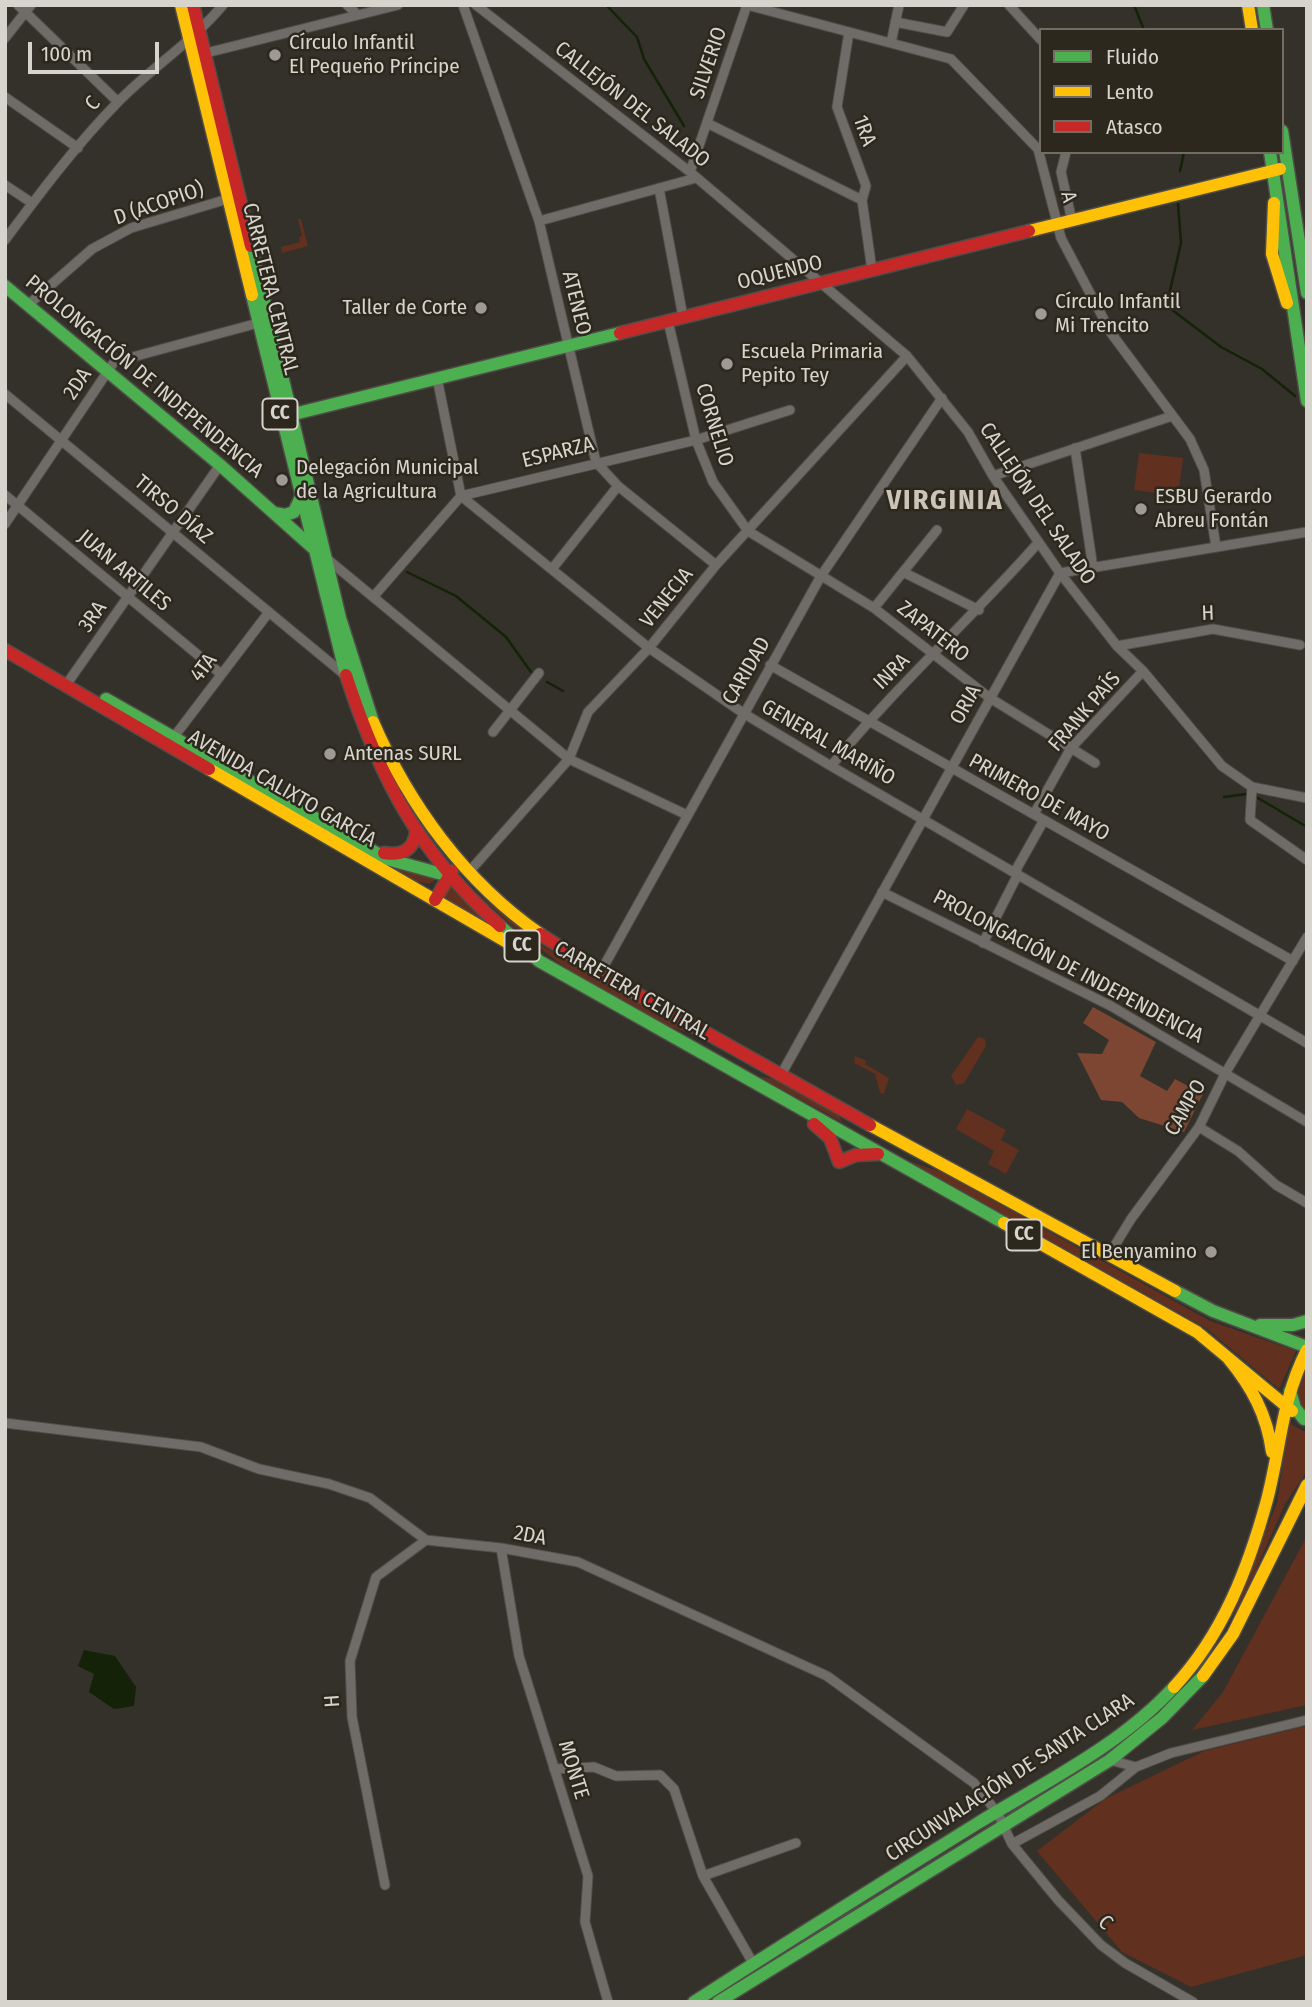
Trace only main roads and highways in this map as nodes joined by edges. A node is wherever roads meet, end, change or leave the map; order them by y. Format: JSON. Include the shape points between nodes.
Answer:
{"nodes":[{"id":1,"x":181,"y":5,"type":"edge"},
{"id":2,"x":192,"y":5,"type":"edge"},
{"id":3,"x":1248,"y":5,"type":"edge"},
{"id":4,"x":1264,"y":5,"type":"edge"},
{"id":5,"x":1252,"y":28,"type":"edge"},
{"id":6,"x":1267,"y":28,"type":"edge"},
{"id":7,"x":195,"y":37,"type":"junction"},
{"id":8,"x":1284,"y":145,"type":"edge"},
{"id":9,"x":1270,"y":154,"type":"edge"},
{"id":10,"x":1287,"y":167,"type":"junction"},
{"id":11,"x":1273,"y":171,"type":"junction"},
{"id":12,"x":5,"y":286,"type":"edge"},
{"id":13,"x":1307,"y":293,"type":"edge"},
{"id":14,"x":1307,"y":401,"type":"edge"},
{"id":15,"x":286,"y":415,"type":"junction"},
{"id":16,"x":306,"y":496,"type":"junction"},
{"id":17,"x":274,"y":513,"type":"junction"},
{"id":18,"x":312,"y":547,"type":"junction"},
{"id":19,"x":329,"y":589,"type":"junction"},
{"id":20,"x":5,"y":642,"type":"edge"},
{"id":21,"x":344,"y":647,"type":"junction"},
{"id":22,"x":5,"y":650,"type":"edge"},
{"id":23,"x":68,"y":682,"type":"junction"},
{"id":24,"x":375,"y":740,"type":"junction"},
{"id":25,"x":171,"y":741,"type":"junction"},
{"id":26,"x":419,"y":807,"type":"junction"},
{"id":27,"x":406,"y":815,"type":"junction"},
{"id":28,"x":416,"y":833,"type":"junction"},
{"id":29,"x":370,"y":849,"type":"junction"},
{"id":30,"x":455,"y":856,"type":"junction"},
{"id":31,"x":449,"y":876,"type":"junction"},
{"id":32,"x":435,"y":900,"type":"junction"},
{"id":33,"x":514,"y":918,"type":"junction"},
{"id":34,"x":539,"y":961,"type":"junction"},
{"id":35,"x":673,"y":1036,"type":"junction"},
{"id":36,"x":782,"y":1073,"type":"junction"},
{"id":37,"x":787,"y":1101,"type":"junction"},
{"id":38,"x":868,"y":1122,"type":"junction"},
{"id":39,"x":857,"y":1140,"type":"junction"},
{"id":40,"x":885,"y":1156,"type":"junction"},
{"id":41,"x":1307,"y":1321,"type":"edge"},
{"id":42,"x":1243,"y":1324,"type":"junction"},
{"id":43,"x":1307,"y":1349,"type":"edge"},
{"id":44,"x":1228,"y":1358,"type":"junction"},
{"id":45,"x":1307,"y":1364,"type":"edge"},
{"id":46,"x":1292,"y":1379,"type":"junction"},
{"id":47,"x":1286,"y":1406,"type":"junction"},
{"id":48,"x":1305,"y":1420,"type":"edge"},
{"id":49,"x":1273,"y":1472,"type":"junction"},
{"id":50,"x":1304,"y":1491,"type":"edge"},
{"id":51,"x":1000,"y":1819,"type":"junction"},
{"id":52,"x":694,"y":2002,"type":"edge"},
{"id":53,"x":718,"y":2002,"type":"edge"}],
"edges":[{"from":1,"to":7,"type":"main road","name":"CARRETERA CENTRAL","number":"CC"},
{"from":2,"to":7,"type":"main road","name":"CARRETERA CENTRAL","number":"CC"},
{"from":3,"to":5,"type":"main road"},
{"from":4,"to":6,"type":"main road"},
{"from":7,"to":15,"type":"main road","name":"CARRETERA CENTRAL","number":"CC"},
{"from":8,"to":10,"type":"main road"},
{"from":9,"to":11,"type":"main road"},
{"from":10,"to":11,"type":"main road","name":"OQUENDO"},
{"from":10,"to":13,"type":"main road"},
{"from":11,"to":14,"type":"main road","via":[[1276,190],[1268,228],[1278,284],[1293,317]]},
{"from":11,"to":15,"type":"main road","name":"OQUENDO"},
{"from":12,"to":17,"type":"main road","name":"PROLONGACIÓN DE INDEPENDENCIA"},
{"from":15,"to":16,"type":"main road","name":"CARRETERA CENTRAL","number":"CC"},
{"from":16,"to":17,"type":"main road","via":[[294,512]]},
{"from":16,"to":18,"type":"main road","name":"CARRETERA CENTRAL","number":"CC"},
{"from":16,"to":19,"type":"main road","name":"CARRETERA CENTRAL","number":"CC","via":[[327,559]]},
{"from":17,"to":18,"type":"main road","name":"PROLONGACIÓN DE INDEPENDENCIA"},
{"from":18,"to":19,"type":"main road","name":"CARRETERA CENTRAL","number":"CC"},
{"from":19,"to":21,"type":"main road","name":"CARRETERA CENTRAL","number":"CC"},
{"from":20,"to":23,"type":"main road","name":"AVENIDA CALIXTO GARCÍA"},
{"from":21,"to":24,"type":"main road","name":"CARRETERA CENTRAL","number":"CC"},
{"from":21,"to":24,"type":"main road","name":"CARRETERA CENTRAL","number":"CC","via":[[346,676]]},
{"from":22,"to":23,"type":"main road","name":"AVENIDA CALIXTO GARCÍA"},
{"from":23,"to":25,"type":"main road","name":"AVENIDA CALIXTO GARCÍA"},
{"from":24,"to":26,"type":"main road","name":"CARRETERA CENTRAL","number":"CC"},
{"from":24,"to":27,"type":"main road","name":"CARRETERA CENTRAL","number":"CC"},
{"from":25,"to":29,"type":"main road","name":"AVENIDA CALIXTO GARCÍA"},
{"from":25,"to":32,"type":"main road","name":"AVENIDA CALIXTO GARCÍA"},
{"from":26,"to":27,"type":"main road"},
{"from":26,"to":30,"type":"main road","name":"CARRETERA CENTRAL","number":"CC"},
{"from":27,"to":28,"type":"main road","name":"CARRETERA CENTRAL","number":"CC"},
{"from":28,"to":29,"type":"main road","via":[[413,844],[400,855]]},
{"from":28,"to":31,"type":"main road","name":"CARRETERA CENTRAL","number":"CC"},
{"from":29,"to":31,"type":"main road","name":"AVENIDA CALIXTO GARCÍA","via":[[398,863]]},
{"from":30,"to":31,"type":"main road"},
{"from":30,"to":33,"type":"main road","name":"CARRETERA CENTRAL","number":"CC"},
{"from":31,"to":32,"type":"main road"},
{"from":31,"to":33,"type":"main road","name":"AVENIDA CALIXTO GARCÍA","via":[[473,884]]},
{"from":31,"to":34,"type":"main road","name":"CARRETERA CENTRAL","number":"CC"},
{"from":32,"to":34,"type":"main road","name":"AVENIDA CALIXTO GARCÍA"},
{"from":33,"to":36,"type":"main road","name":"CARRETERA CENTRAL","number":"CC","via":[[553,946]]},
{"from":34,"to":35,"type":"main road","name":"CARRETERA CENTRAL","number":"CC"},
{"from":35,"to":36,"type":"main road","via":[[711,1048],[762,1074]]},
{"from":35,"to":37,"type":"main road","name":"CARRETERA CENTRAL","number":"CC"},
{"from":36,"to":38,"type":"main road","name":"CARRETERA CENTRAL","number":"CC"},
{"from":37,"to":39,"type":"main road","name":"CARRETERA CENTRAL","number":"CC"},
{"from":37,"to":40,"type":"main road","via":[[826,1133],[839,1162],[863,1153]]},
{"from":38,"to":39,"type":"main road"},
{"from":38,"to":42,"type":"main road","name":"CARRETERA CENTRAL","number":"CC"},
{"from":39,"to":40,"type":"main road","name":"CARRETERA CENTRAL","number":"CC"},
{"from":40,"to":44,"type":"main road","name":"CARRETERA CENTRAL","number":"CC","via":[[1197,1332]]},
{"from":41,"to":42,"type":"main road","via":[[1279,1326]]},
{"from":42,"to":43,"type":"main road","name":"CARRETERA CENTRAL","number":"CC"},
{"from":43,"to":46,"type":"main road","name":"CIRCUNVALACIÓN DE SANTA CLARA"},
{"from":44,"to":47,"type":"main road","name":"CARRETERA CENTRAL","number":"CC"},
{"from":44,"to":49,"type":"main road","via":[[1257,1395],[1266,1415]]},
{"from":45,"to":46,"type":"main road"},
{"from":46,"to":47,"type":"main road","name":"CIRCUNVALACIÓN DE SANTA CLARA"},
{"from":46,"to":48,"type":"main road","via":[[1292,1402]]},
{"from":47,"to":48,"type":"main road","name":"CARRETERA CENTRAL","number":"CC"},
{"from":47,"to":49,"type":"main road","name":"CIRCUNVALACIÓN DE SANTA CLARA"},
{"from":49,"to":51,"type":"main road","name":"CIRCUNVALACIÓN DE SANTA CLARA","via":[[1268,1500],[1234,1598],[1196,1663],[1153,1710]]},
{"from":50,"to":51,"type":"main road","name":"CIRCUNVALACIÓN DE SANTA CLARA","via":[[1233,1634],[1208,1671],[1157,1725],[1110,1760]]},
{"from":51,"to":52,"type":"main road","name":"CIRCUNVALACIÓN DE SANTA CLARA","via":[[848,1903]]},
{"from":51,"to":53,"type":"main road","name":"CIRCUNVALACIÓN DE SANTA CLARA"}]}
